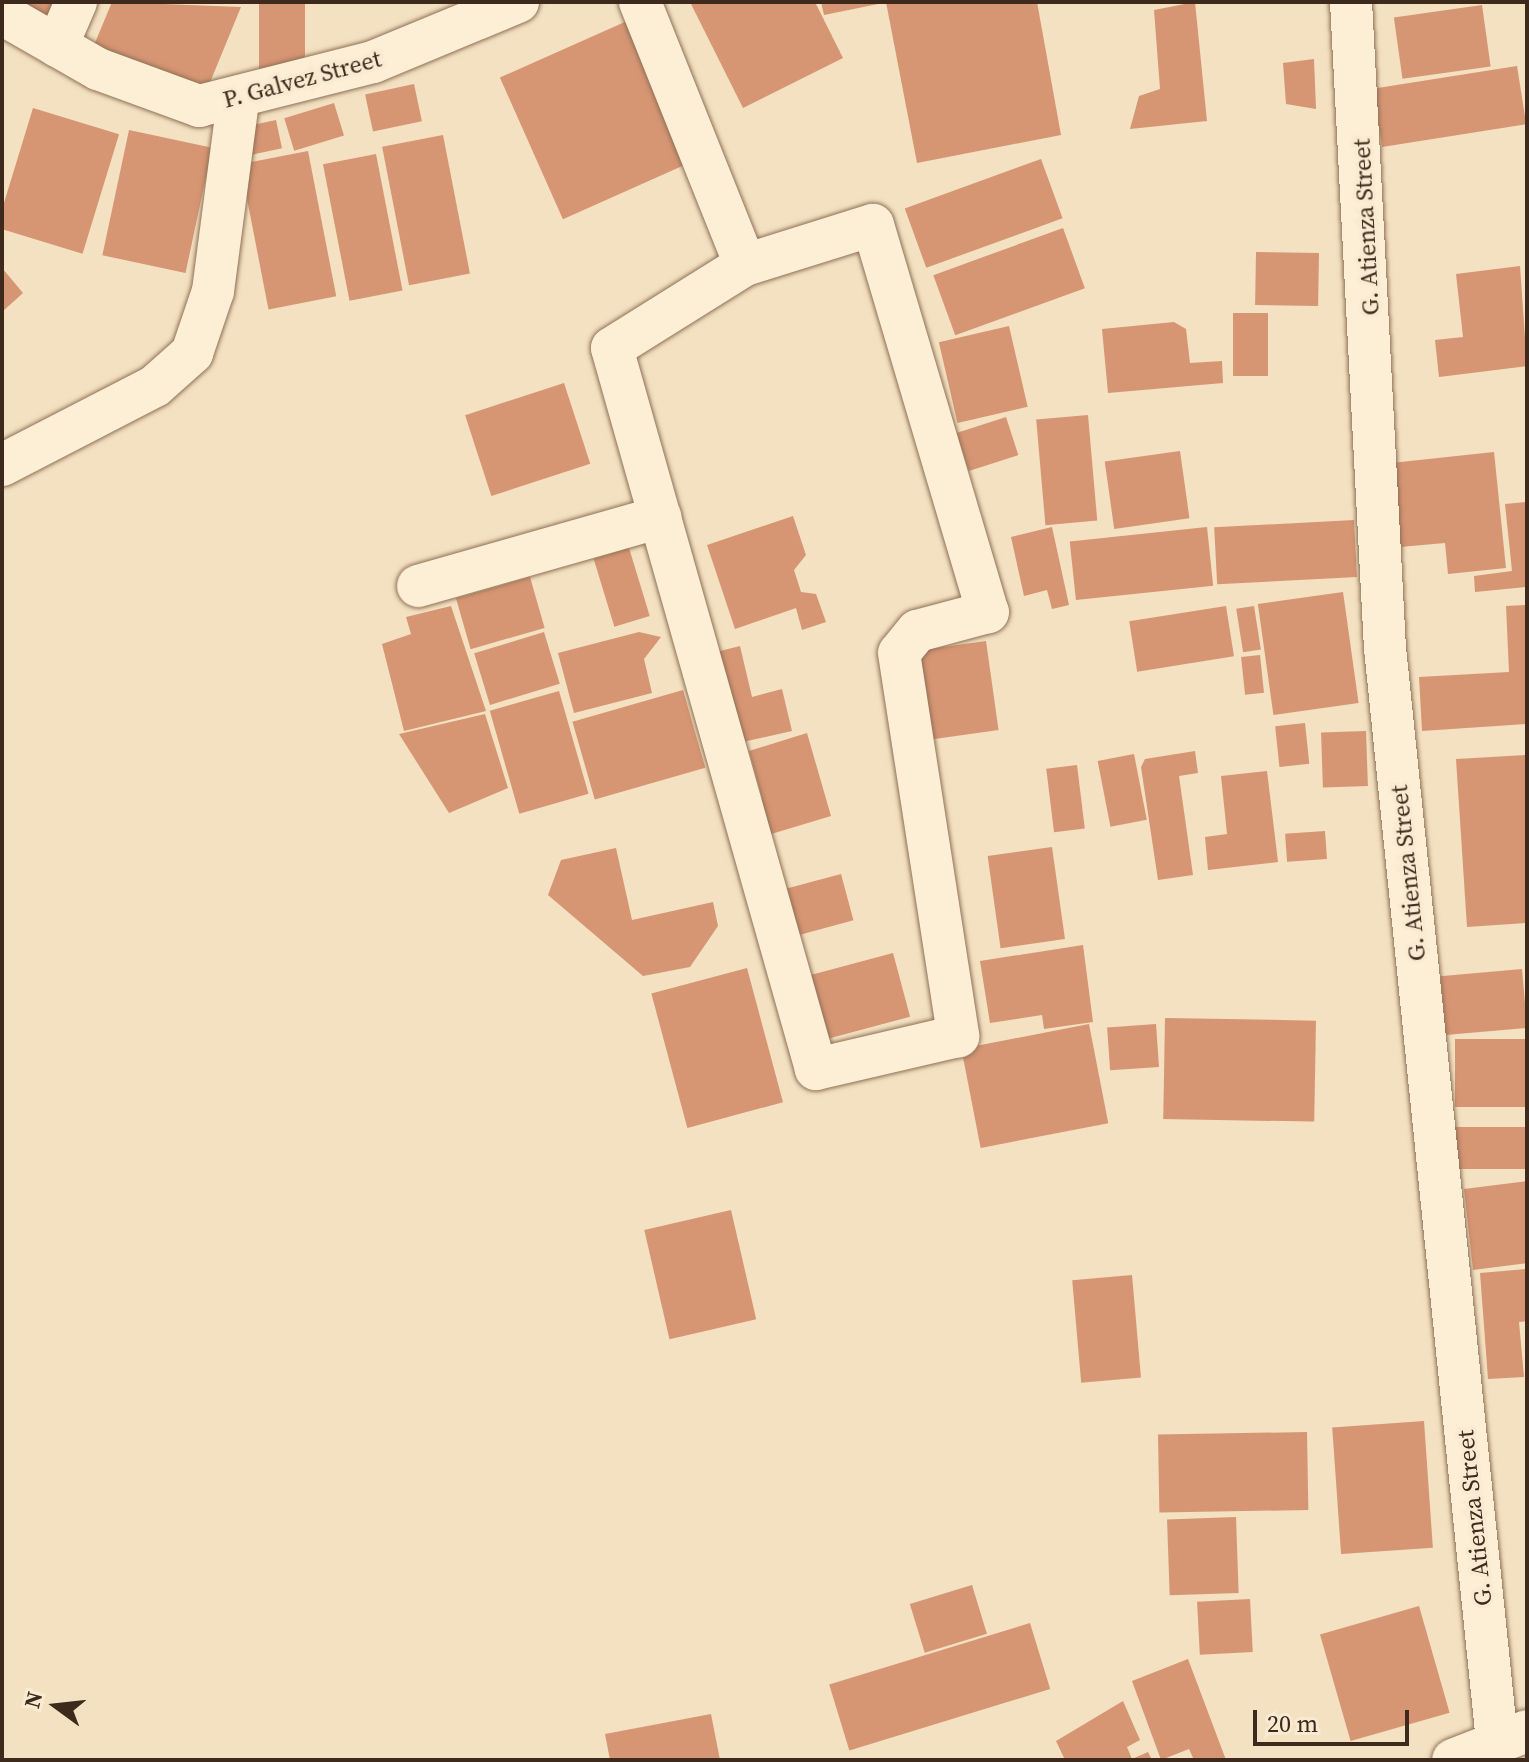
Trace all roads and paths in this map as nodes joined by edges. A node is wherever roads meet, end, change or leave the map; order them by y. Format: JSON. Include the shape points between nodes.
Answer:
{"nodes":[{"id":1,"x":76,"y":2,"type":"edge"},
{"id":2,"x":518,"y":2,"type":"edge"},
{"id":3,"x":640,"y":2,"type":"edge"},
{"id":4,"x":1351,"y":2,"type":"edge"},
{"id":5,"x":2,"y":14,"type":"edge"},
{"id":6,"x":57,"y":46,"type":"junction"},
{"id":7,"x":238,"y":100,"type":"junction"},
{"id":8,"x":745,"y":265,"type":"junction"},
{"id":9,"x":2,"y":465,"type":"edge"},
{"id":10,"x":660,"y":517,"type":"junction"},
{"id":11,"x":418,"y":586,"type":"dead end"},
{"id":12,"x":1512,"y":1736,"type":"edge"},
{"id":13,"x":1453,"y":1760,"type":"edge"}],
"edges":[{"from":1,"to":6,"type":"street"},
{"from":2,"to":7,"type":"street","name":"P. Galvez Street","via":[[373,62]]},
{"from":3,"to":8,"type":"street"},
{"from":4,"to":12,"type":"street","name":"G. Atienza Street","via":[[1385,648]]},
{"from":5,"to":6,"type":"street","name":"P. Galvez Street"},
{"from":6,"to":7,"type":"street","name":"P. Galvez Street","via":[[173,100],[199,106]]},
{"from":7,"to":9,"type":"street","via":[[213,291],[192,353],[155,386]]},
{"from":8,"to":10,"type":"street","via":[[612,348]]},
{"from":8,"to":10,"type":"street","via":[[873,225],[988,612],[917,631],[899,653],[958,1036],[816,1069]]},
{"from":10,"to":11,"type":"street"},
{"from":12,"to":13,"type":"street"}]}
